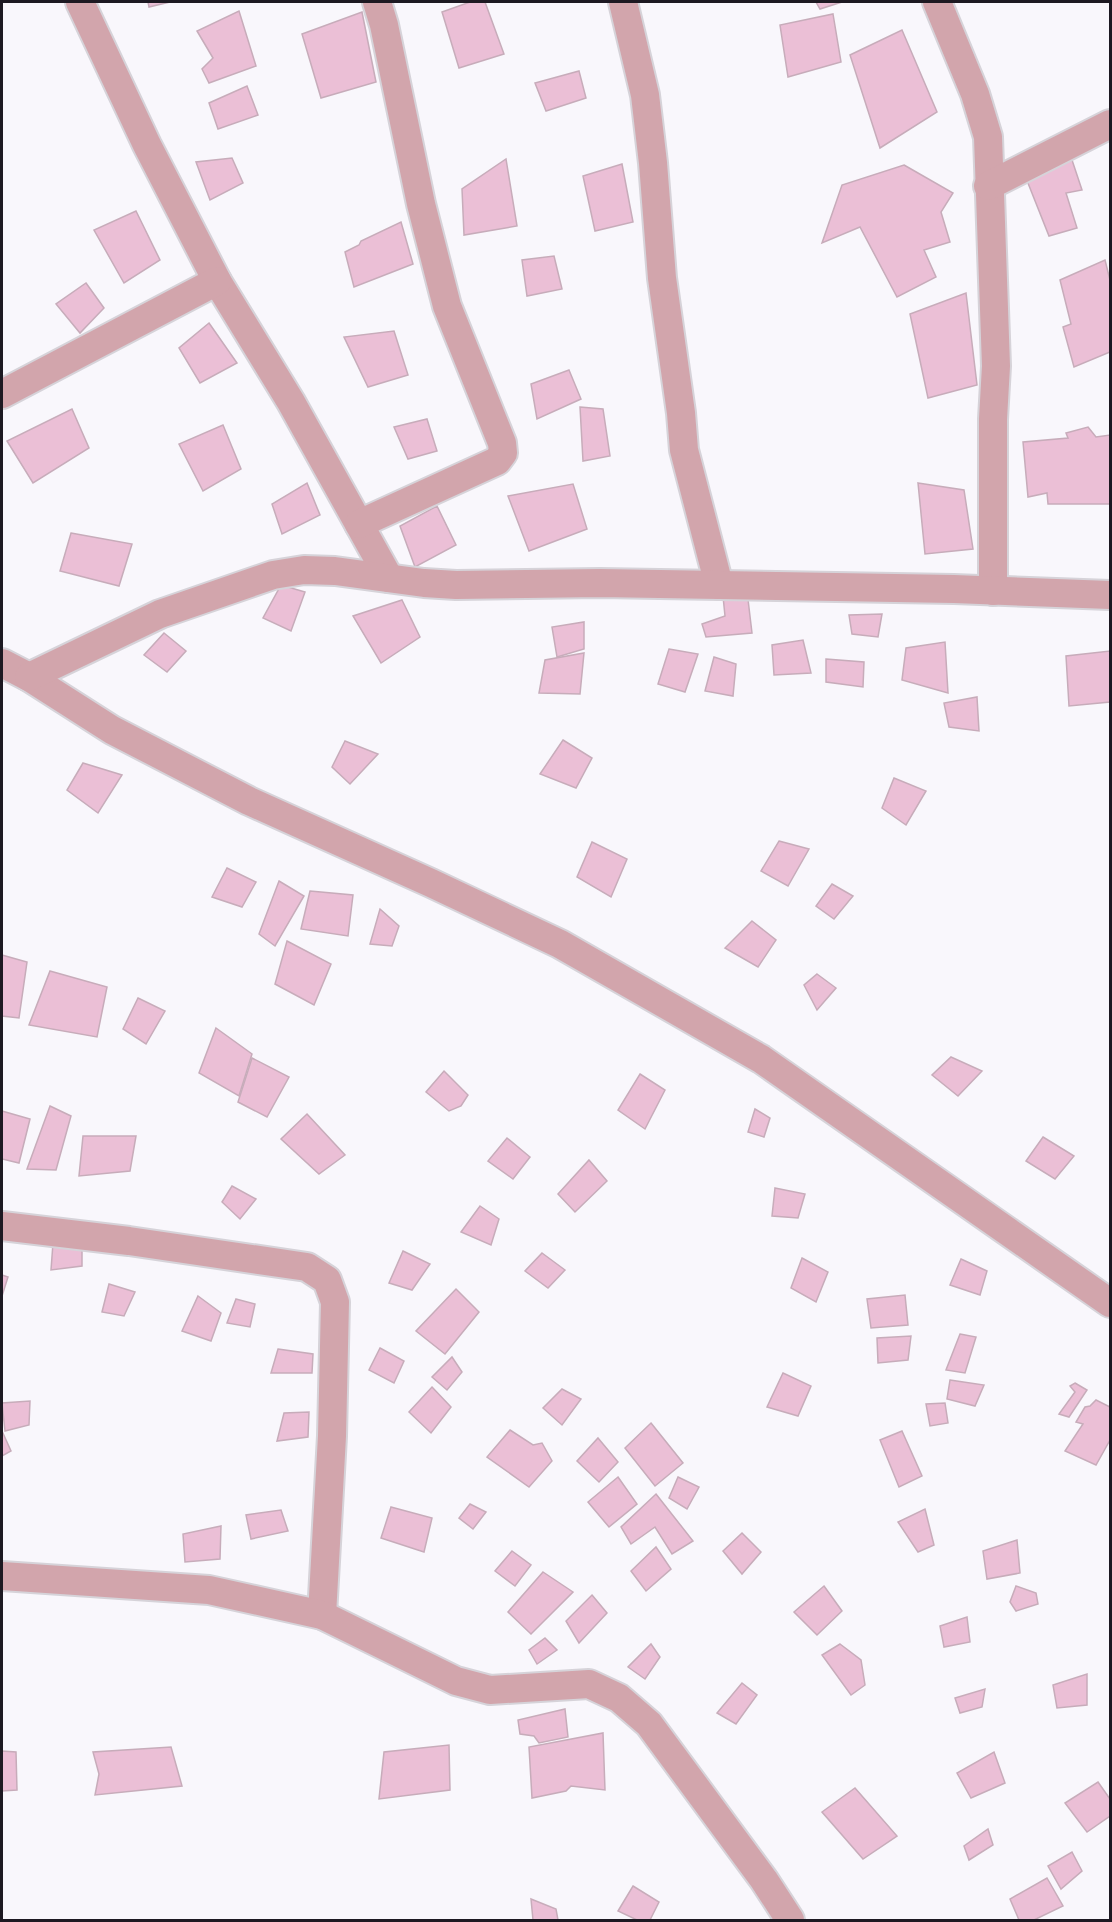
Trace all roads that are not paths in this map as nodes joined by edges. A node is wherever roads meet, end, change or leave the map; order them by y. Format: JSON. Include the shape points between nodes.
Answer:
{"nodes":[{"id":1,"x":80,"y":2,"type":"edge"},
{"id":2,"x":377,"y":2,"type":"edge"},
{"id":3,"x":623,"y":2,"type":"edge"},
{"id":4,"x":937,"y":2,"type":"edge"},
{"id":5,"x":1110,"y":124,"type":"edge"},
{"id":6,"x":988,"y":186,"type":"junction"},
{"id":7,"x":217,"y":281,"type":"junction"},
{"id":8,"x":2,"y":394,"type":"edge"},
{"id":9,"x":359,"y":524,"type":"junction"},
{"id":10,"x":389,"y":579,"type":"junction"},
{"id":11,"x":718,"y":585,"type":"junction"},
{"id":12,"x":993,"y":591,"type":"junction"},
{"id":13,"x":1110,"y":595,"type":"edge"},
{"id":14,"x":2,"y":663,"type":"edge"},
{"id":15,"x":29,"y":677,"type":"junction"},
{"id":16,"x":2,"y":1226,"type":"edge"},
{"id":17,"x":1110,"y":1303,"type":"edge"},
{"id":18,"x":2,"y":1576,"type":"edge"},
{"id":19,"x":322,"y":1615,"type":"junction"},
{"id":20,"x":790,"y":1920,"type":"edge"}],
"edges":[{"from":1,"to":7,"type":"street"},
{"from":2,"to":9,"type":"street","via":[[420,204],[447,306],[503,453],[497,461]]},
{"from":3,"to":11,"type":"street","via":[[645,95],[684,450]]},
{"from":4,"to":6,"type":"street","via":[[975,94],[988,137]]},
{"from":5,"to":6,"type":"street"},
{"from":6,"to":12,"type":"street","via":[[996,366]]},
{"from":7,"to":8,"type":"street"},
{"from":7,"to":9,"type":"street"},
{"from":9,"to":10,"type":"street"},
{"from":10,"to":11,"type":"street","via":[[456,585]]},
{"from":10,"to":15,"type":"street","via":[[335,571],[273,575],[160,614]]},
{"from":11,"to":12,"type":"street"},
{"from":12,"to":13,"type":"street"},
{"from":14,"to":15,"type":"street"},
{"from":15,"to":17,"type":"street","via":[[112,730],[249,801],[560,944],[760,1059]]},
{"from":16,"to":19,"type":"street","via":[[307,1267],[327,1280],[335,1302]]},
{"from":18,"to":19,"type":"street","via":[[209,1590]]},
{"from":19,"to":20,"type":"street","via":[[456,1681],[490,1690],[589,1684],[619,1698],[649,1724]]}]}
